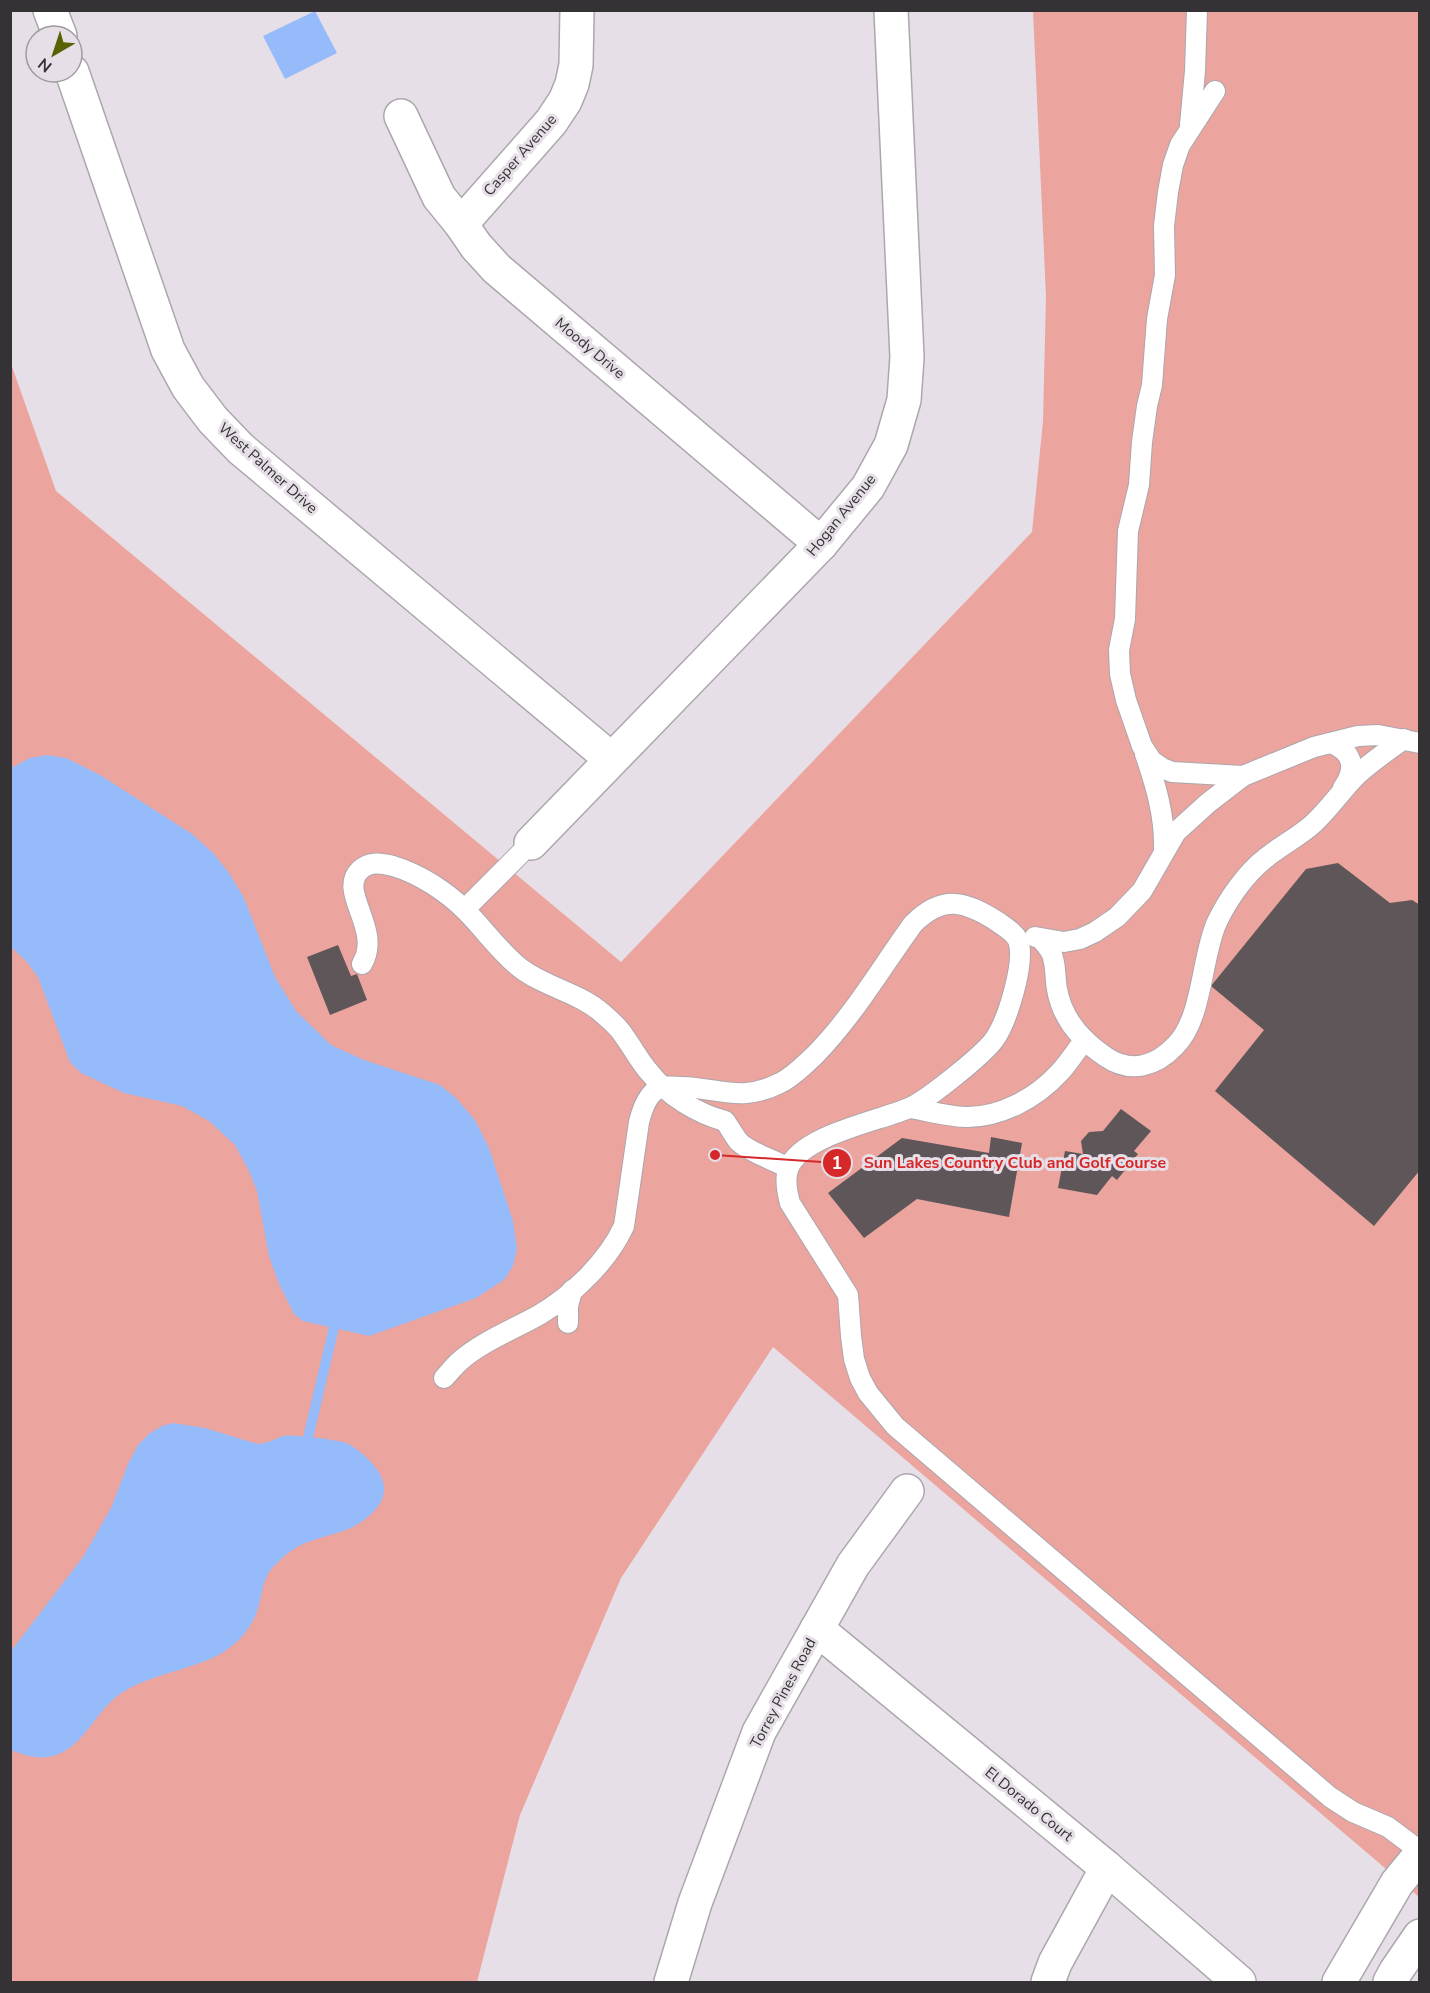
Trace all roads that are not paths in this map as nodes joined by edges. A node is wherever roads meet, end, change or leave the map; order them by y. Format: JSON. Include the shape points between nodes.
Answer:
{"nodes":[{"id":1,"x":577,"y":10,"type":"edge"},
{"id":2,"x":891,"y":10,"type":"edge"},
{"id":3,"x":1197,"y":10,"type":"edge"},
{"id":4,"x":76,"y":84,"type":"edge"},
{"id":5,"x":1215,"y":91,"type":"dead end"},
{"id":6,"x":401,"y":116,"type":"dead end"},
{"id":7,"x":1190,"y":129,"type":"junction"},
{"id":8,"x":461,"y":224,"type":"junction"},
{"id":9,"x":821,"y":544,"type":"junction"},
{"id":10,"x":1412,"y":741,"type":"edge"},
{"id":11,"x":1331,"y":743,"type":"junction"},
{"id":12,"x":1142,"y":746,"type":"junction"},
{"id":13,"x":611,"y":759,"type":"junction"},
{"id":14,"x":1243,"y":776,"type":"junction"},
{"id":15,"x":1335,"y":798,"type":"junction"},
{"id":16,"x":531,"y":843,"type":"joint"},
{"id":17,"x":1164,"y":850,"type":"junction"},
{"id":18,"x":465,"y":909,"type":"junction"},
{"id":19,"x":1012,"y":932,"type":"junction"},
{"id":20,"x":1041,"y":939,"type":"junction"},
{"id":21,"x":362,"y":964,"type":"dead end"},
{"id":22,"x":1085,"y":1040,"type":"junction"},
{"id":23,"x":662,"y":1087,"type":"junction"},
{"id":24,"x":910,"y":1108,"type":"junction"},
{"id":25,"x":788,"y":1168,"type":"junction"},
{"id":26,"x":572,"y":1290,"type":"junction"},
{"id":27,"x":568,"y":1323,"type":"dead end"},
{"id":28,"x":444,"y":1378,"type":"dead end"},
{"id":29,"x":907,"y":1491,"type":"dead end"},
{"id":30,"x":817,"y":1629,"type":"junction"},
{"id":31,"x":1419,"y":1853,"type":"edge"},
{"id":32,"x":1107,"y":1868,"type":"junction"},
{"id":33,"x":1419,"y":1936,"type":"edge"},
{"id":34,"x":671,"y":1983,"type":"edge"},
{"id":35,"x":1048,"y":1983,"type":"edge"},
{"id":36,"x":1239,"y":1983,"type":"edge"},
{"id":37,"x":1339,"y":1983,"type":"edge"},
{"id":38,"x":1390,"y":1983,"type":"edge"}],
"edges":[{"from":1,"to":8,"type":"street","name":"Casper Avenue","via":[[576,65],[565,101]]},
{"from":2,"to":9,"type":"street","name":"Hogan Avenue","via":[[907,357],[904,400],[891,446],[868,487]]},
{"from":3,"to":7,"type":"lane"},
{"from":4,"to":13,"type":"street","name":"West Palmer Drive","via":[[168,350],[188,387],[213,420],[241,449]]},
{"from":5,"to":7,"type":"lane"},
{"from":6,"to":8,"type":"street","name":"Moody Drive","via":[[439,197]]},
{"from":7,"to":12,"type":"lane","via":[[1173,165],[1168,192],[1165,275],[1139,485],[1126,553],[1120,674]]},
{"from":8,"to":9,"type":"street","name":"Moody Drive","via":[[497,269]]},
{"from":9,"to":13,"type":"street","name":"Hogan Avenue"},
{"from":10,"to":11,"type":"lane","via":[[1378,735]]},
{"from":10,"to":15,"type":"lane","via":[[1375,759]]},
{"from":11,"to":14,"type":"lane"},
{"from":11,"to":15,"type":"lane","via":[[1343,748],[1351,765],[1349,779]]},
{"from":12,"to":14,"type":"lane","via":[[1152,761],[1172,772]]},
{"from":12,"to":17,"type":"lane","via":[[1164,819]]},
{"from":13,"to":16,"type":"street","name":"Hogan Avenue"},
{"from":14,"to":17,"type":"lane","via":[[1176,832]]},
{"from":15,"to":22,"type":"lane","via":[[1315,822],[1264,859],[1226,905],[1208,949],[1196,1007],[1177,1045],[1150,1065],[1139,1067],[1108,1059]]},
{"from":16,"to":18,"type":"lane"},
{"from":17,"to":20,"type":"lane","via":[[1142,891],[1117,917],[1080,939]]},
{"from":18,"to":21,"type":"lane","via":[[405,869],[371,863],[360,870],[352,887],[368,934]]},
{"from":18,"to":23,"type":"lane","via":[[520,968],[600,1011],[622,1033]]},
{"from":19,"to":20,"type":"lane"},
{"from":19,"to":23,"type":"lane","via":[[975,909],[958,904],[932,908],[913,924],[832,1037],[801,1069],[780,1083],[753,1093],[732,1094],[693,1087]]},
{"from":19,"to":24,"type":"lane","via":[[1018,941],[1019,966],[1004,1023],[983,1052]]},
{"from":20,"to":22,"type":"lane","via":[[1053,956],[1061,1006]]},
{"from":22,"to":24,"type":"lane","via":[[1044,1087],[998,1112],[966,1117]]},
{"from":23,"to":25,"type":"lane","via":[[725,1121],[747,1148]]},
{"from":23,"to":26,"type":"lane","via":[[649,1097],[639,1122],[624,1226],[605,1256]]},
{"from":24,"to":25,"type":"lane","via":[[848,1128],[802,1152]]},
{"from":25,"to":31,"type":"lane","via":[[790,1203],[848,1294],[854,1359],[860,1378],[895,1426],[1330,1797],[1388,1827]]},
{"from":26,"to":27,"type":"lane"},
{"from":26,"to":28,"type":"lane","via":[[542,1313],[461,1360]]},
{"from":29,"to":30,"type":"street","name":"Torrey Pines Road","via":[[853,1565]]},
{"from":30,"to":32,"type":"street","name":"El Dorado Court"},
{"from":30,"to":34,"type":"street","name":"Torrey Pines Road","via":[[759,1732],[695,1903]]},
{"from":31,"to":37,"type":"street","via":[[1397,1883]]},
{"from":32,"to":35,"type":"street","via":[[1054,1963]]},
{"from":32,"to":36,"type":"street","name":"El Dorado Court"},
{"from":33,"to":38,"type":"street"}]}
